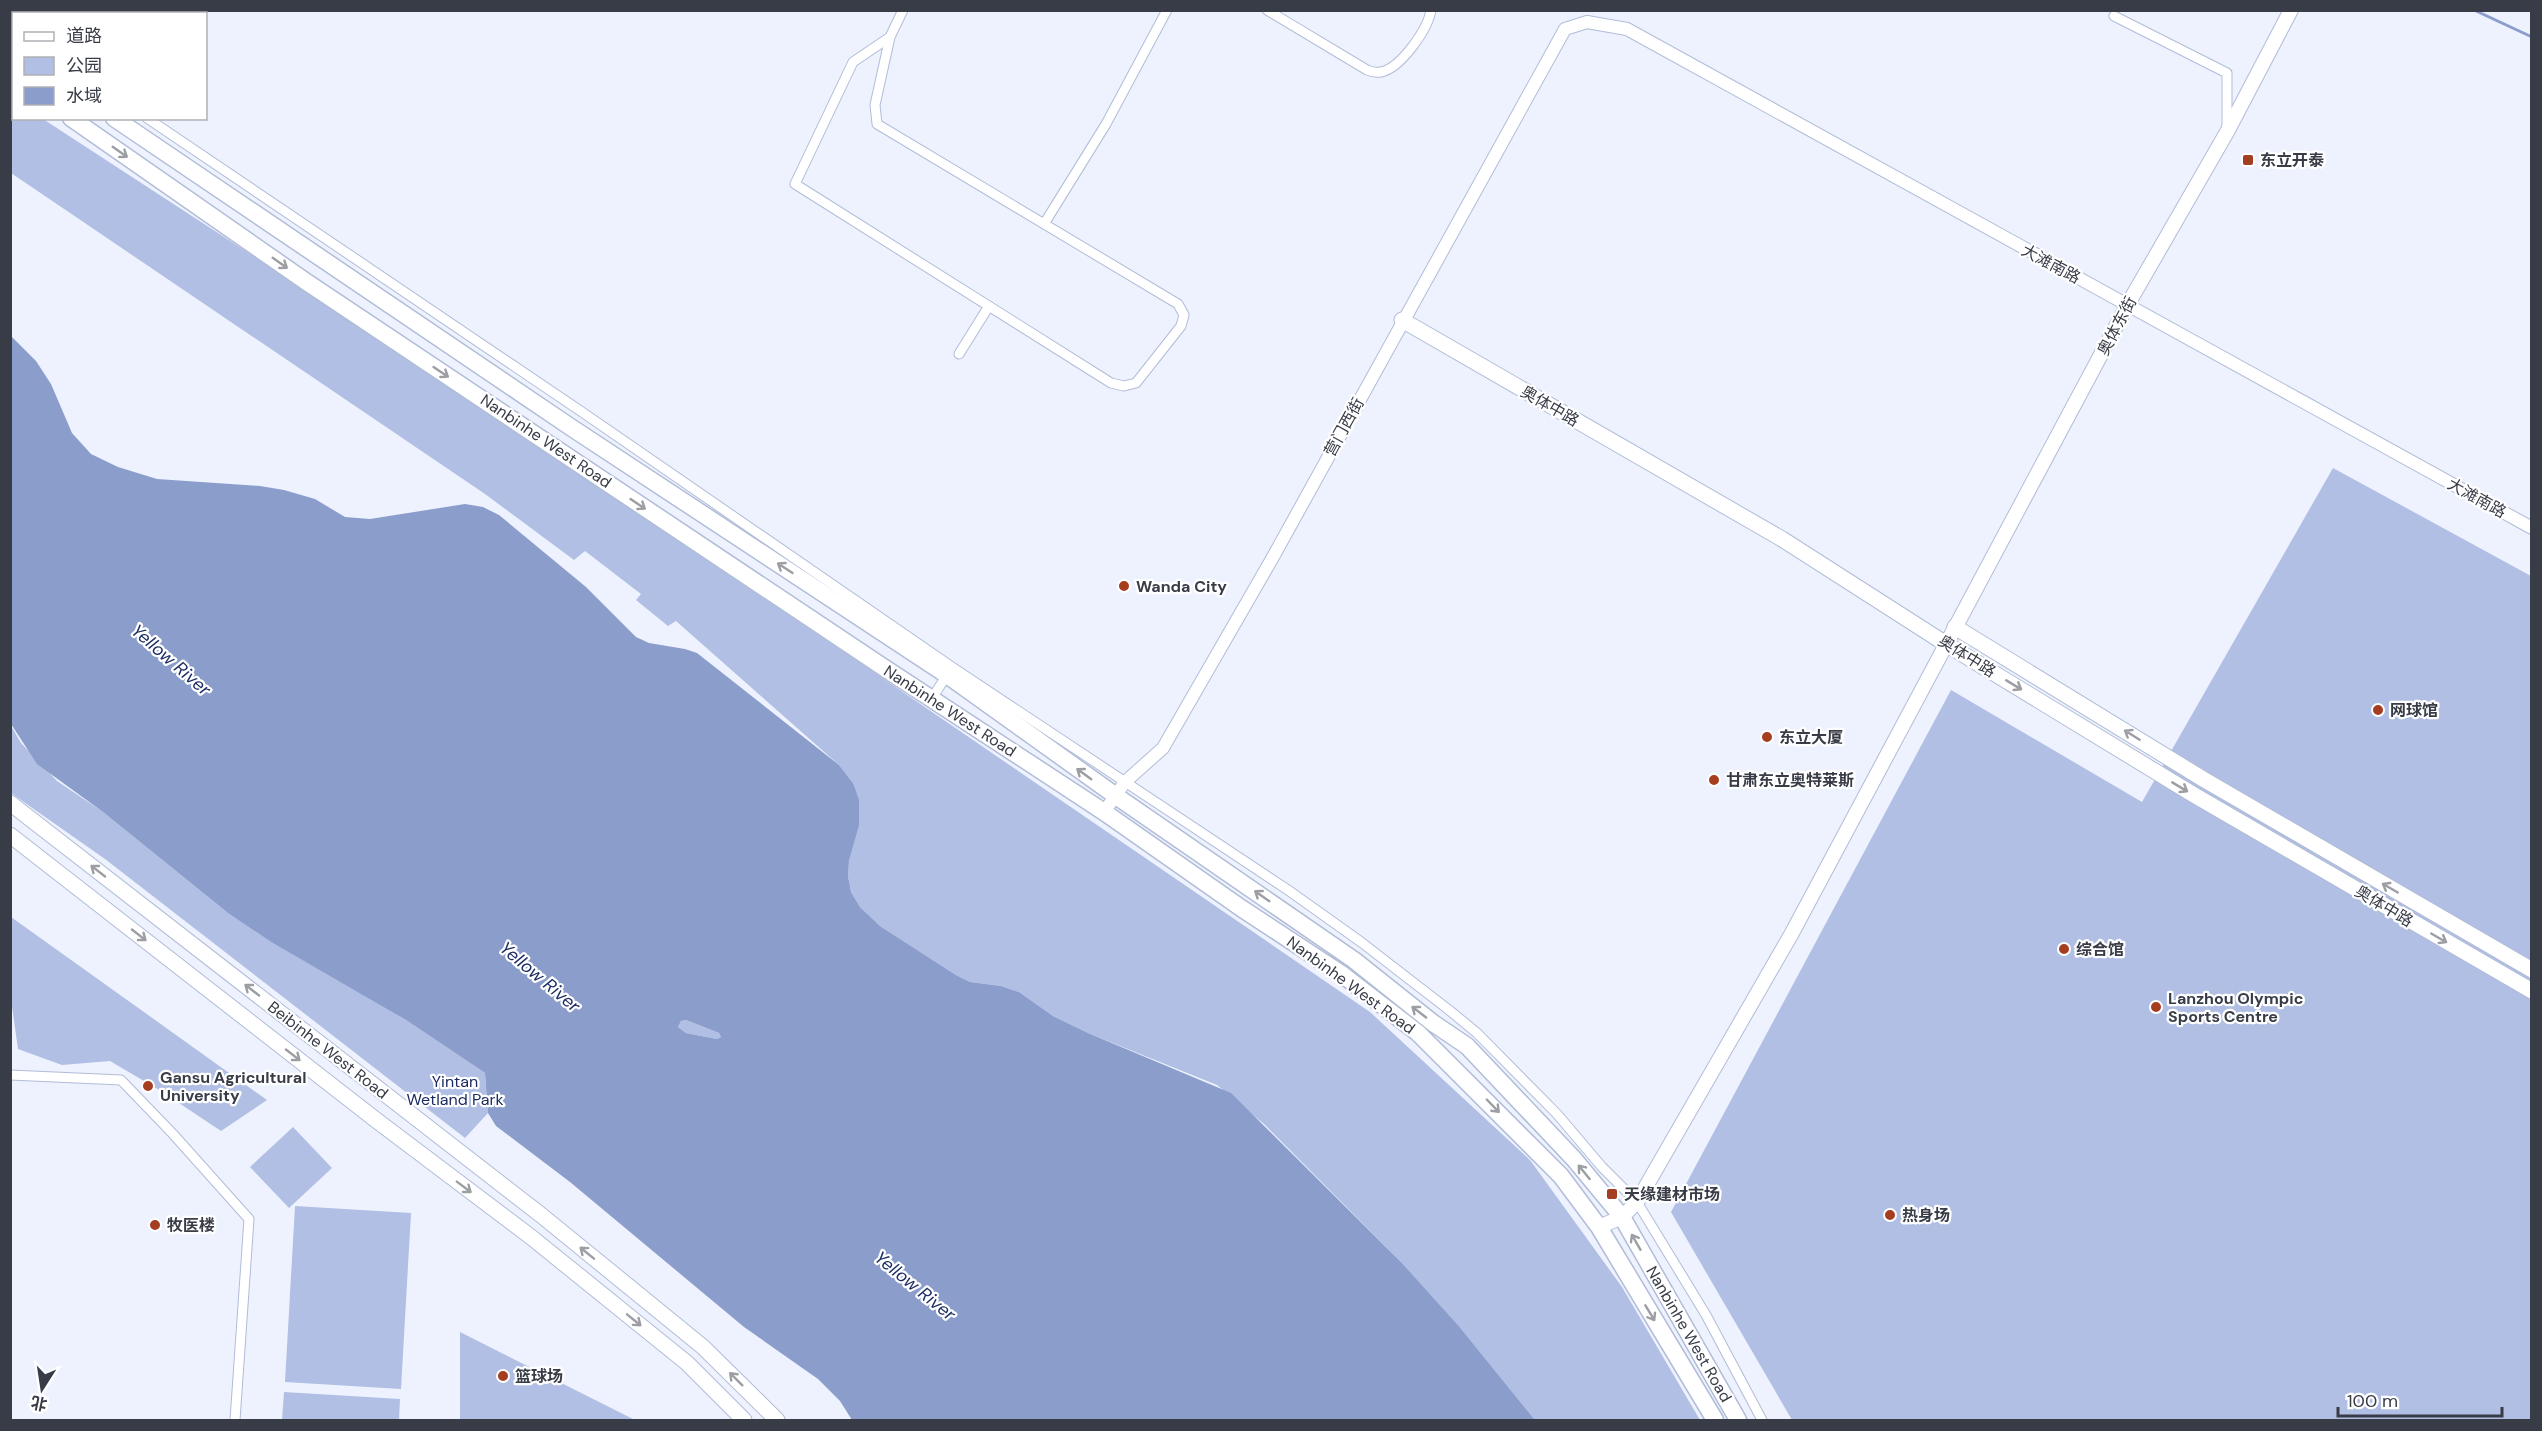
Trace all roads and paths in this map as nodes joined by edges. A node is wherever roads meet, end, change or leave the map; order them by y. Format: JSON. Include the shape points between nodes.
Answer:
{"nodes":[{"id":1,"x":903,"y":10,"type":"edge"},
{"id":2,"x":1167,"y":10,"type":"edge"},
{"id":3,"x":1267,"y":10,"type":"edge"},
{"id":4,"x":1431,"y":10,"type":"edge"},
{"id":5,"x":2291,"y":10,"type":"edge"},
{"id":6,"x":2114,"y":16,"type":"dead end"},
{"id":7,"x":1566,"y":29,"type":"joint"},
{"id":8,"x":890,"y":38,"type":"junction"},
{"id":9,"x":74,"y":120,"type":"edge"},
{"id":10,"x":117,"y":120,"type":"edge"},
{"id":11,"x":150,"y":120,"type":"edge"},
{"id":12,"x":2227,"y":132,"type":"junction"},
{"id":13,"x":1044,"y":224,"type":"junction"},
{"id":14,"x":2128,"y":304,"type":"junction"},
{"id":15,"x":989,"y":306,"type":"junction"},
{"id":16,"x":1402,"y":320,"type":"junction"},
{"id":17,"x":958,"y":354,"type":"dead end"},
{"id":18,"x":2532,"y":528,"type":"edge"},
{"id":19,"x":1955,"y":627,"type":"junction"},
{"id":20,"x":1946,"y":644,"type":"junction"},
{"id":21,"x":950,"y":671,"type":"junction"},
{"id":22,"x":932,"y":698,"type":"junction"},
{"id":23,"x":1120,"y":789,"type":"junction"},
{"id":24,"x":10,"y":803,"type":"edge"},
{"id":25,"x":1104,"y":812,"type":"junction"},
{"id":26,"x":10,"y":835,"type":"edge"},
{"id":27,"x":2532,"y":970,"type":"edge"},
{"id":28,"x":2532,"y":992,"type":"edge"},
{"id":29,"x":10,"y":1075,"type":"edge"},
{"id":30,"x":447,"y":1142,"type":"junction"},
{"id":31,"x":430,"y":1162,"type":"junction"},
{"id":32,"x":1638,"y":1202,"type":"junction"},
{"id":33,"x":1622,"y":1217,"type":"junction"},
{"id":34,"x":1599,"y":1227,"type":"junction"},
{"id":35,"x":235,"y":1420,"type":"edge"},
{"id":36,"x":744,"y":1420,"type":"edge"},
{"id":37,"x":777,"y":1420,"type":"edge"},
{"id":38,"x":1715,"y":1420,"type":"edge"},
{"id":39,"x":1738,"y":1420,"type":"edge"},
{"id":40,"x":1762,"y":1420,"type":"edge"}],
"edges":[{"from":1,"to":8,"type":"street"},
{"from":2,"to":13,"type":"street","via":[[1106,124]]},
{"from":3,"to":4,"type":"street","via":[[1374,72],[1388,70],[1420,38],[1430,21]]},
{"from":5,"to":12,"type":"main road","name":"奥体东街"},
{"from":6,"to":12,"type":"street","via":[[2227,73]]},
{"from":7,"to":14,"type":"street","name":"大滩南路","via":[[1587,22],[1627,29]]},
{"from":7,"to":16,"type":"street","name":"营门西街"},
{"from":8,"to":13,"type":"street","via":[[875,105],[877,124]]},
{"from":8,"to":15,"type":"street","via":[[853,62],[795,184]]},
{"from":9,"to":22,"type":"highway","name":"Nanbinhe West Road","one_way":true,"via":[[315,287]]},
{"from":21,"to":10,"type":"highway","name":"Nanbinhe West Road","one_way":true,"via":[[572,428]]},
{"from":11,"to":21,"type":"street","name":"Nanbinhe West Road","via":[[582,412]]},
{"from":12,"to":14,"type":"main road","name":"奥体东街"},
{"from":13,"to":15,"type":"street","via":[[1178,304],[1184,315],[1181,326],[1136,383],[1124,386],[1111,383]]},
{"from":14,"to":18,"type":"street","name":"大滩南路"},
{"from":14,"to":19,"type":"main road","name":"奥体东街"},
{"from":15,"to":17,"type":"street"},
{"from":16,"to":20,"type":"main road","name":"奥体中路","via":[[1782,539]]},
{"from":16,"to":23,"type":"street","name":"营门西街","via":[[1163,748]]},
{"from":19,"to":20,"type":"main road","name":"奥体东街"},
{"from":27,"to":19,"type":"main road","name":"奥体中路","one_way":true,"via":[[2203,779]]},
{"from":20,"to":28,"type":"main road","name":"奥体中路","one_way":true,"via":[[2194,795]]},
{"from":20,"to":32,"type":"main road","name":"奥体东街","via":[[1792,933]]},
{"from":21,"to":22,"type":"street"},
{"from":21,"to":23,"type":"highway","name":"Nanbinhe West Road"},
{"from":22,"to":25,"type":"highway","name":"Nanbinhe West Road"},
{"from":23,"to":25,"type":"street","name":"营门西街"},
{"from":23,"to":32,"type":"street","name":"Nanbinhe West Road","via":[[1325,916],[1456,1016],[1541,1098]]},
{"from":33,"to":23,"type":"highway","name":"Nanbinhe West Road","one_way":true,"via":[[1574,1159],[1467,1046]]},
{"from":30,"to":24,"type":"main road","name":"Beibinhe West Road","one_way":true},
{"from":25,"to":34,"type":"highway","name":"Nanbinhe West Road","one_way":true,"via":[[1343,975],[1418,1033],[1561,1176]]},
{"from":26,"to":31,"type":"main road","name":"Beibinhe West Road","one_way":true},
{"from":29,"to":35,"type":"street","via":[[121,1080],[249,1219]]},
{"from":30,"to":31,"type":"main road"},
{"from":37,"to":30,"type":"main road","name":"Beibinhe West Road","one_way":true,"via":[[703,1347]]},
{"from":31,"to":36,"type":"main road","name":"Beibinhe West Road","one_way":true,"via":[[531,1237],[687,1363]]},
{"from":32,"to":33,"type":"main road","name":"奥体东街"},
{"from":32,"to":40,"type":"street","name":"Nanbinhe West Road","via":[[1706,1315]]},
{"from":33,"to":34,"type":"main road","name":"奥体东街"},
{"from":39,"to":33,"type":"highway","name":"Nanbinhe West Road","one_way":true},
{"from":34,"to":38,"type":"highway","name":"Nanbinhe West Road","one_way":true}]}
